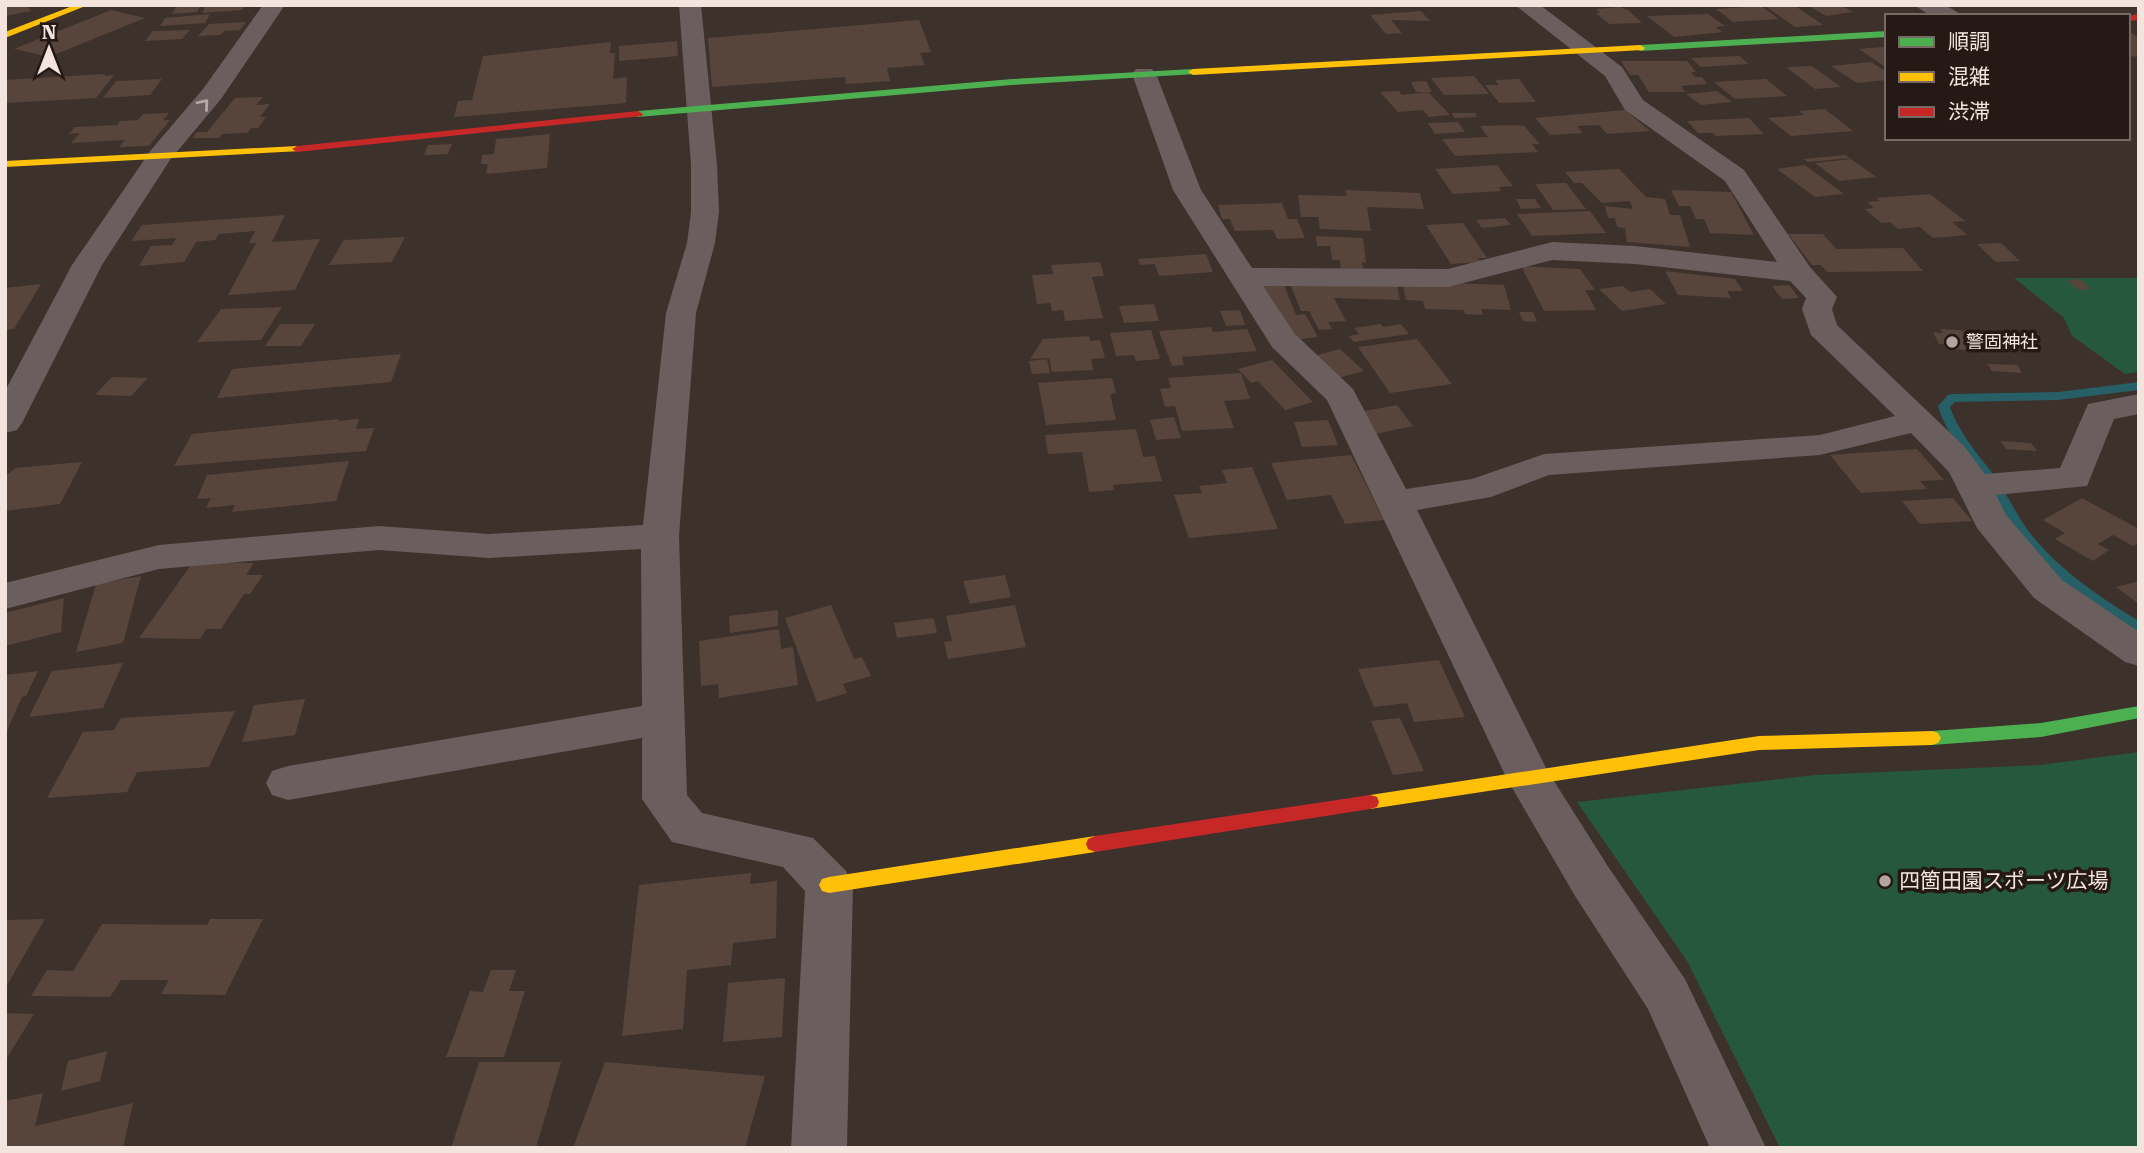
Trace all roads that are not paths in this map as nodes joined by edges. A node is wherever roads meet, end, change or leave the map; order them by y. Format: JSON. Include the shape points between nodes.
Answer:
{"nodes":[{"id":1,"x":84,"y":5,"type":"edge"},
{"id":2,"x":275,"y":5,"type":"edge"},
{"id":3,"x":690,"y":5,"type":"edge"},
{"id":4,"x":1526,"y":5,"type":"edge"},
{"id":5,"x":1925,"y":5,"type":"edge"},
{"id":6,"x":1945,"y":14,"type":"edge"},
{"id":7,"x":1885,"y":34,"type":"edge"},
{"id":8,"x":5,"y":35,"type":"edge"},
{"id":9,"x":1586,"y":52,"type":"junction"},
{"id":10,"x":1144,"y":74,"type":"junction"},
{"id":11,"x":700,"y":108,"type":"junction"},
{"id":12,"x":160,"y":156,"type":"junction"},
{"id":13,"x":5,"y":164,"type":"edge"},
{"id":14,"x":1799,"y":273,"type":"junction"},
{"id":15,"x":1244,"y":277,"type":"junction"},
{"id":16,"x":2139,"y":404,"type":"edge"},
{"id":17,"x":1917,"y":421,"type":"junction"},
{"id":18,"x":5,"y":424,"type":"edge"},
{"id":19,"x":1973,"y":486,"type":"junction"},
{"id":20,"x":1395,"y":502,"type":"junction"},
{"id":21,"x":660,"y":536,"type":"junction"},
{"id":22,"x":5,"y":596,"type":"edge"},
{"id":23,"x":2139,"y":652,"type":"edge"},
{"id":24,"x":2139,"y":712,"type":"edge"},
{"id":25,"x":665,"y":718,"type":"junction"},
{"id":26,"x":1529,"y":779,"type":"junction"},
{"id":27,"x":289,"y":783,"type":"dead end"},
{"id":28,"x":829,"y":885,"type":"junction"},
{"id":29,"x":820,"y":1148,"type":"edge"},
{"id":30,"x":1738,"y":1148,"type":"edge"}],
"edges":[{"from":1,"to":8,"type":"street"},
{"from":12,"to":2,"type":"street","one_way":true,"via":[[212,94]]},
{"from":3,"to":11,"type":"street"},
{"from":4,"to":9,"type":"street"},
{"from":5,"to":6,"type":"street"},
{"from":7,"to":9,"type":"street"},
{"from":9,"to":10,"type":"street"},
{"from":9,"to":14,"type":"street","via":[[1614,72],[1634,105],[1735,176]]},
{"from":10,"to":11,"type":"street"},
{"from":10,"to":15,"type":"street","via":[[1187,190]]},
{"from":11,"to":12,"type":"street","via":[[312,148]]},
{"from":11,"to":21,"type":"street","via":[[705,212],[681,313]]},
{"from":12,"to":13,"type":"street"},
{"from":12,"to":18,"type":"street","via":[[87,265]]},
{"from":14,"to":15,"type":"street","via":[[1552,251],[1448,278]]},
{"from":14,"to":17,"type":"street","via":[[1822,297],[1817,309],[1822,328]]},
{"from":15,"to":20,"type":"street","via":[[1283,340],[1340,396]]},
{"from":16,"to":19,"type":"street","via":[[2100,411],[2074,478]]},
{"from":17,"to":19,"type":"street","via":[[1952,453]]},
{"from":17,"to":20,"type":"street","via":[[1820,445],[1544,465],[1478,489]]},
{"from":19,"to":23,"type":"street","via":[[1990,520],[2048,589]]},
{"from":20,"to":26,"type":"street"},
{"from":21,"to":22,"type":"street","via":[[489,546],[379,538],[159,556]]},
{"from":21,"to":25,"type":"street"},
{"from":24,"to":26,"type":"street","via":[[2041,730],[1906,740],[1759,743]]},
{"from":25,"to":27,"type":"street"},
{"from":25,"to":28,"type":"street","via":[[665,799],[688,829],[797,851]]},
{"from":26,"to":28,"type":"street"},
{"from":26,"to":30,"type":"street","via":[[1667,995]]},
{"from":28,"to":29,"type":"street"}]}
